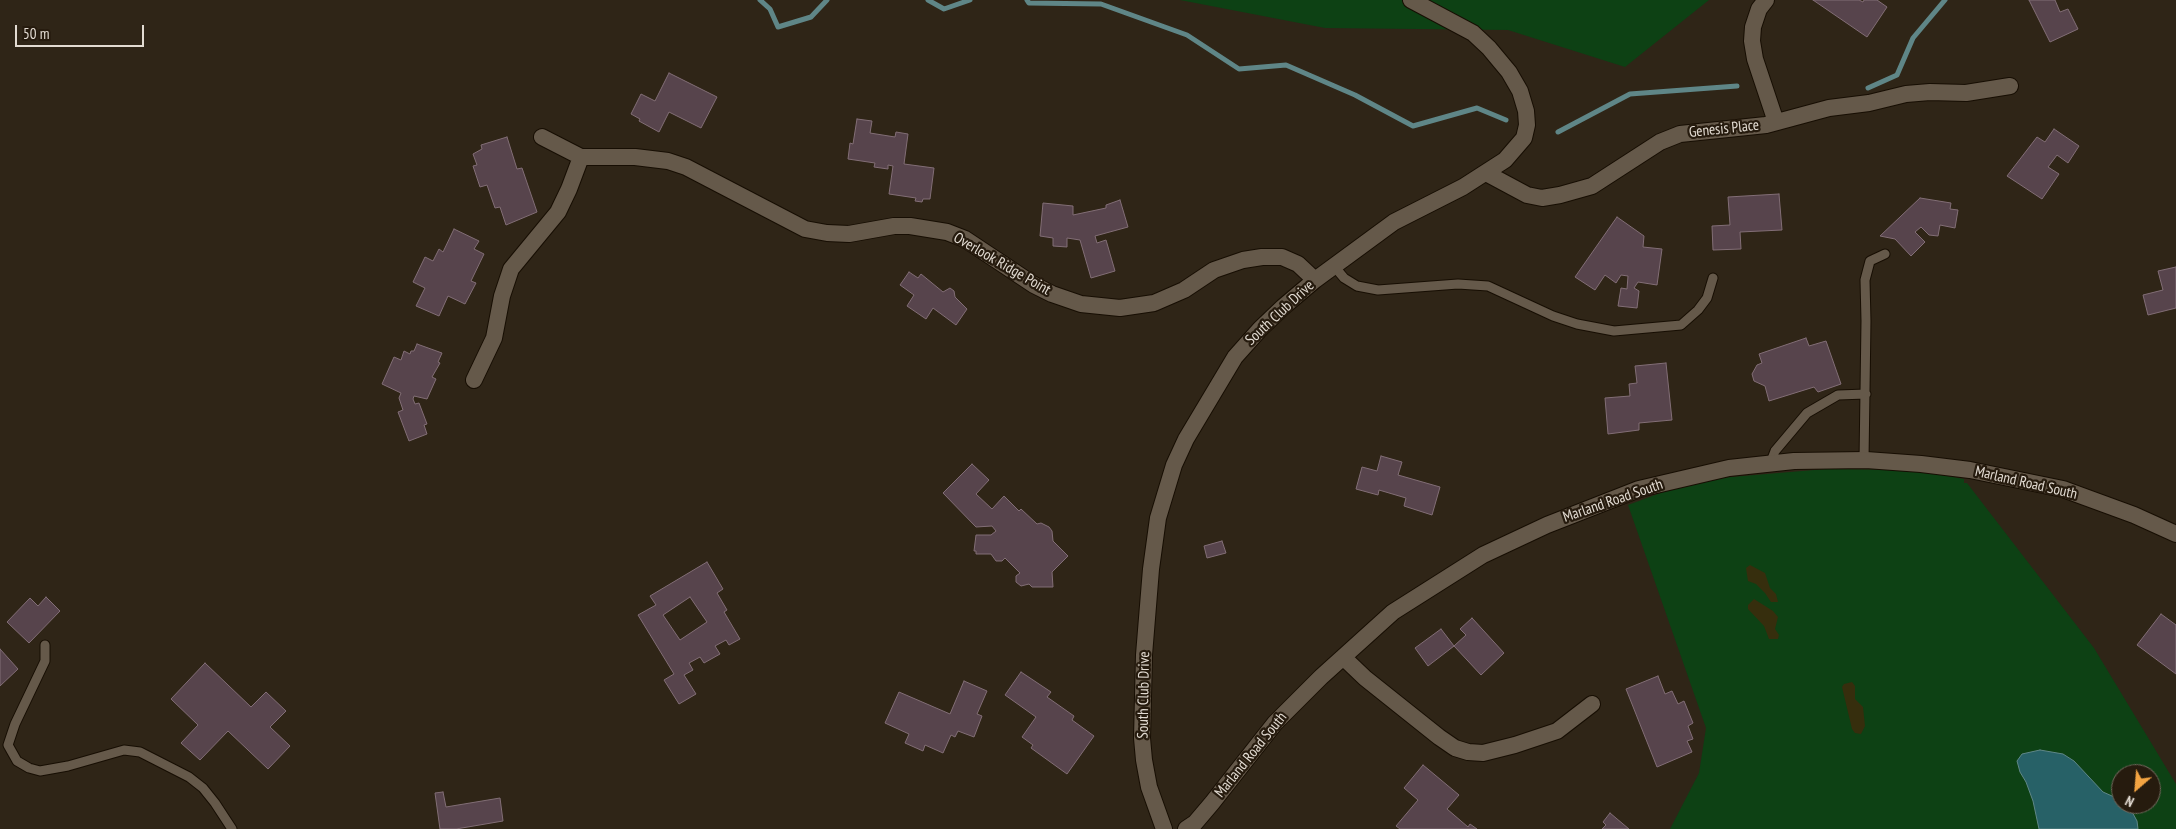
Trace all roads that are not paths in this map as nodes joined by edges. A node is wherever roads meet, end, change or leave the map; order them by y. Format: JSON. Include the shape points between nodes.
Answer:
{"nodes":[{"id":1,"x":1411,"y":0,"type":"edge"},
{"id":2,"x":1766,"y":0,"type":"edge"},
{"id":3,"x":2010,"y":86,"type":"dead end"},
{"id":4,"x":1776,"y":122,"type":"junction"},
{"id":5,"x":542,"y":137,"type":"dead end"},
{"id":6,"x":581,"y":157,"type":"junction"},
{"id":7,"x":1486,"y":174,"type":"junction"},
{"id":8,"x":1885,"y":254,"type":"dead end"},
{"id":9,"x":1334,"y":266,"type":"junction"},
{"id":10,"x":1712,"y":278,"type":"dead end"},
{"id":11,"x":1315,"y":280,"type":"junction"},
{"id":12,"x":474,"y":380,"type":"dead end"},
{"id":13,"x":1866,"y":394,"type":"junction"},
{"id":14,"x":1864,"y":460,"type":"junction"},
{"id":15,"x":1770,"y":464,"type":"junction"},
{"id":16,"x":2176,"y":534,"type":"edge"},
{"id":17,"x":45,"y":645,"type":"dead end"},
{"id":18,"x":1343,"y":657,"type":"junction"},
{"id":19,"x":1592,"y":704,"type":"dead end"},
{"id":20,"x":232,"y":829,"type":"edge"},
{"id":21,"x":1164,"y":829,"type":"edge"},
{"id":22,"x":1186,"y":829,"type":"edge"}],
"edges":[{"from":1,"to":7,"type":"street","name":"South Club Drive","via":[[1473,33],[1509,72],[1520,91],[1526,111],[1524,138],[1505,160]]},
{"from":2,"to":4,"type":"street","via":[[1759,9],[1752,41],[1755,60]]},
{"from":3,"to":4,"type":"street","name":"Genesis Place","via":[[1966,94],[1906,94]]},
{"from":4,"to":7,"type":"street","name":"Genesis Place","via":[[1744,129],[1680,134],[1660,142],[1592,186],[1560,195],[1542,198],[1527,195]]},
{"from":5,"to":6,"type":"street","name":"Overlook Ridge Point"},
{"from":6,"to":11,"type":"street","name":"Overlook Ridge Point","via":[[668,160],[704,175],[805,229],[849,234],[910,226],[946,232],[965,239],[1034,285],[1080,304],[1120,308],[1154,303],[1184,290],[1214,270],[1243,260],[1262,258],[1282,258],[1298,264]]},
{"from":6,"to":12,"type":"street","via":[[558,212],[511,269],[494,338]]},
{"from":7,"to":9,"type":"street","name":"South Club Drive","via":[[1394,222]]},
{"from":8,"to":13,"type":"lane","via":[[1870,261],[1864,280]]},
{"from":9,"to":10,"type":"lane","via":[[1357,286],[1378,290],[1458,284],[1488,286],[1553,316],[1614,330],[1681,325],[1707,298]]},
{"from":9,"to":11,"type":"street","name":"South Club Drive"},
{"from":11,"to":21,"type":"street","name":"South Club Drive","via":[[1260,329],[1235,357],[1186,439],[1158,518],[1144,655],[1142,738],[1149,787]]},
{"from":13,"to":14,"type":"lane"},
{"from":13,"to":15,"type":"lane","via":[[1838,395],[1807,413],[1775,451]]},
{"from":14,"to":15,"type":"street","name":"Marland Road South"},
{"from":14,"to":16,"type":"street","name":"Marland Road South","via":[[1970,470],[2063,490]]},
{"from":15,"to":18,"type":"street","name":"Marland Road South","via":[[1729,468],[1639,489],[1547,525],[1483,555],[1433,585],[1393,612]]},
{"from":17,"to":20,"type":"lane","via":[[45,661],[8,745],[17,761],[40,771],[124,750],[140,752],[196,782]]},
{"from":18,"to":19,"type":"street","via":[[1439,737],[1468,752],[1482,753],[1557,731]]},
{"from":18,"to":22,"type":"street","name":"Marland Road South","via":[[1275,723],[1212,804]]}]}
